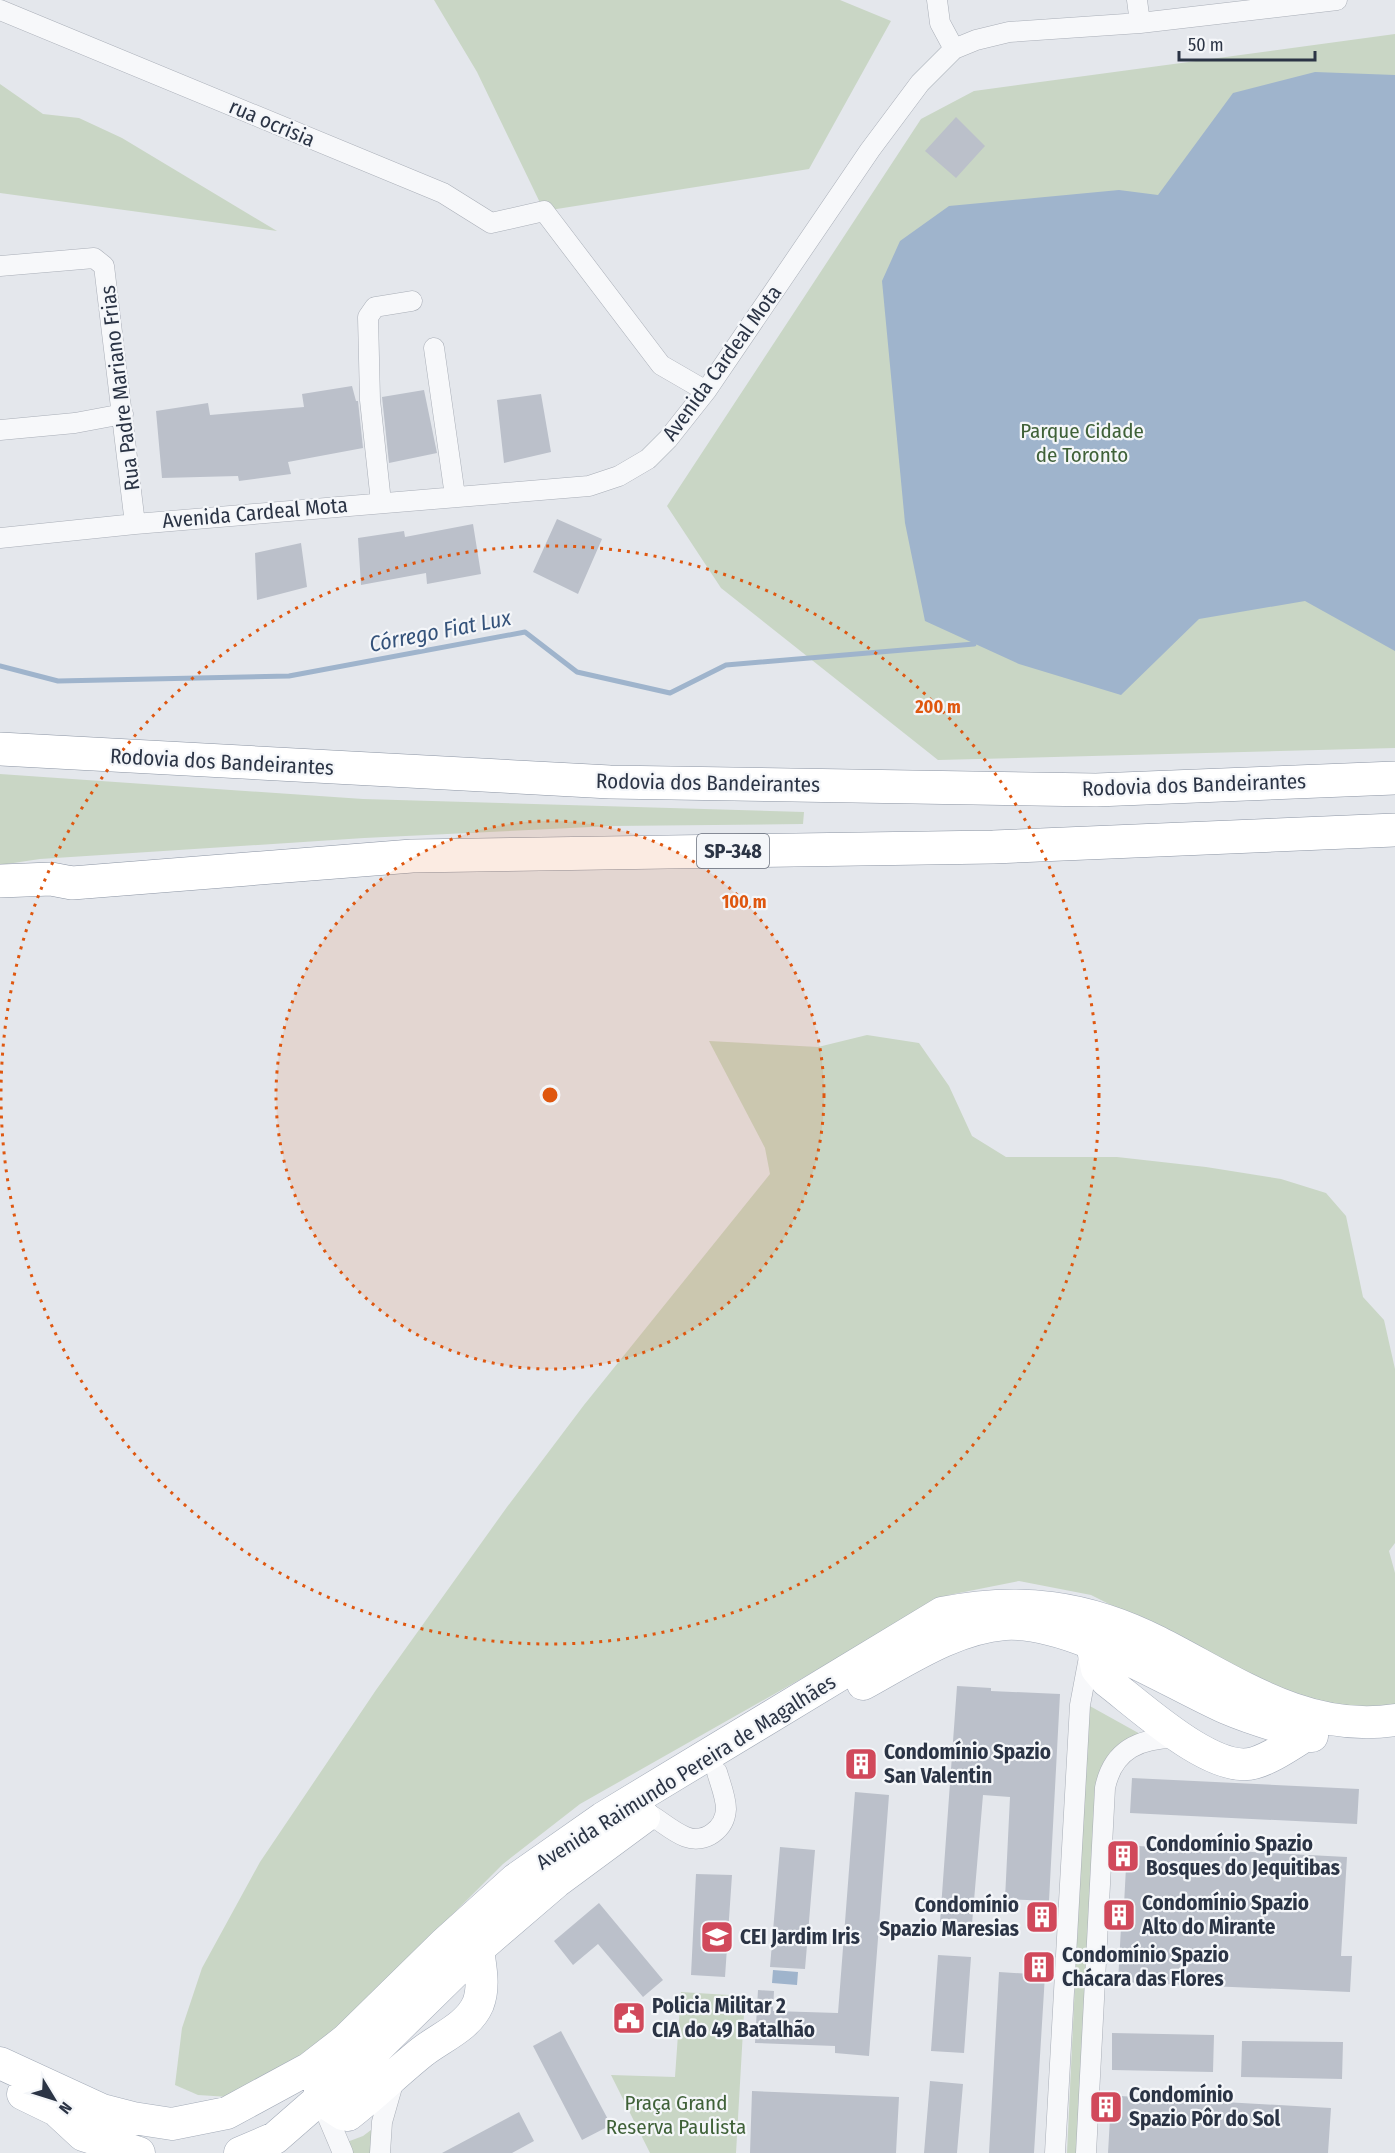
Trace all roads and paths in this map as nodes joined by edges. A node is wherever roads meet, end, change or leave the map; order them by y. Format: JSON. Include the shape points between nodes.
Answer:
{"nodes":[{"id":1,"x":937,"y":0,"type":"edge"},
{"id":2,"x":1137,"y":0,"type":"edge"},
{"id":3,"x":1337,"y":0,"type":"edge"},
{"id":4,"x":0,"y":10,"type":"edge"},
{"id":5,"x":1140,"y":23,"type":"junction"},
{"id":6,"x":954,"y":49,"type":"junction"},
{"id":7,"x":0,"y":266,"type":"edge"},
{"id":8,"x":412,"y":301,"type":"dead end"},
{"id":9,"x":434,"y":348,"type":"dead end"},
{"id":10,"x":706,"y":391,"type":"junction"},
{"id":11,"x":123,"y":414,"type":"junction"},
{"id":12,"x":0,"y":430,"type":"edge"},
{"id":13,"x":455,"y":496,"type":"junction"},
{"id":14,"x":381,"y":502,"type":"junction"},
{"id":15,"x":135,"y":524,"type":"junction"},
{"id":16,"x":0,"y":538,"type":"edge"},
{"id":17,"x":7,"y":752,"type":"edge"},
{"id":18,"x":1395,"y":778,"type":"edge"},
{"id":19,"x":1395,"y":830,"type":"edge"},
{"id":20,"x":0,"y":881,"type":"edge"},
{"id":21,"x":72,"y":883,"type":"junction"},
{"id":22,"x":0,"y":900,"type":"edge"},
{"id":23,"x":1103,"y":1633,"type":"junction"},
{"id":24,"x":1263,"y":1711,"type":"junction"},
{"id":25,"x":1395,"y":1720,"type":"edge"},
{"id":26,"x":1308,"y":1734,"type":"junction"},
{"id":27,"x":1395,"y":1738,"type":"edge"},
{"id":28,"x":1191,"y":1743,"type":"junction"},
{"id":29,"x":717,"y":1772,"type":"junction"},
{"id":30,"x":649,"y":1814,"type":"junction"},
{"id":31,"x":478,"y":1948,"type":"junction"},
{"id":32,"x":432,"y":1975,"type":"junction"},
{"id":33,"x":454,"y":2030,"type":"junction"},
{"id":34,"x":346,"y":2040,"type":"junction"},
{"id":35,"x":0,"y":2063,"type":"edge"},
{"id":36,"x":396,"y":2075,"type":"junction"},
{"id":37,"x":0,"y":2085,"type":"edge"},
{"id":38,"x":320,"y":2099,"type":"junction"},
{"id":39,"x":93,"y":2144,"type":"edge"},
{"id":40,"x":138,"y":2153,"type":"edge"},
{"id":41,"x":240,"y":2153,"type":"edge"},
{"id":42,"x":343,"y":2153,"type":"edge"},
{"id":43,"x":380,"y":2153,"type":"edge"},
{"id":44,"x":1055,"y":2153,"type":"edge"},
{"id":45,"x":1086,"y":2153,"type":"edge"}],
"edges":[{"from":1,"to":6,"type":"street","via":[[940,23]]},
{"from":2,"to":5,"type":"street"},
{"from":3,"to":5,"type":"street","name":"Avenida Cardeal Mota"},
{"from":4,"to":10,"type":"street","name":"rua ocrisia","via":[[442,194],[491,223],[544,211],[662,365]]},
{"from":5,"to":6,"type":"street","name":"Avenida Cardeal Mota","via":[[1009,32]]},
{"from":6,"to":10,"type":"street","name":"Avenida Cardeal Mota","via":[[920,83],[870,150]]},
{"from":7,"to":11,"type":"street","name":"Rua Padre Mariano Frias","via":[[100,260],[106,274]]},
{"from":8,"to":14,"type":"street","via":[[375,307],[368,317],[370,400]]},
{"from":9,"to":13,"type":"street"},
{"from":10,"to":13,"type":"street","name":"Avenida Cardeal Mota","via":[[648,459],[619,476],[589,486]]},
{"from":11,"to":12,"type":"street"},
{"from":11,"to":15,"type":"street","name":"Rua Padre Mariano Frias"},
{"from":13,"to":14,"type":"street","name":"Avenida Cardeal Mota"},
{"from":14,"to":15,"type":"street","name":"Avenida Cardeal Mota"},
{"from":15,"to":16,"type":"street","name":"Avenida Cardeal Mota"},
{"from":17,"to":18,"type":"highway","name":"Rodovia dos Bandeirantes","via":[[610,782],[1096,790]]},
{"from":19,"to":21,"type":"highway","number":"SP-348","via":[[993,847],[412,856]]},
{"from":20,"to":21,"type":"highway","via":[[51,879]]},
{"from":21,"to":22,"type":"highway","via":[[45,893]]},
{"from":23,"to":24,"type":"main road","name":"Avenida Raimundo Pereira de Magalhães","via":[[1156,1641]]},
{"from":23,"to":28,"type":"main road","via":[[1097,1669],[1107,1681]]},
{"from":23,"to":29,"type":"main road","name":"Avenida Raimundo Pereira de Magalhães","via":[[1007,1624],[942,1642]]},
{"from":23,"to":32,"type":"main road","name":"Avenida Raimundo Pereira de Magalhães","via":[[1078,1612],[1016,1604],[942,1613],[603,1818],[516,1879]]},
{"from":23,"to":44,"type":"street","via":[[1080,1705]]},
{"from":24,"to":25,"type":"main road","name":"Avenida Raimundo Pereira de Magalhães","via":[[1376,1723]]},
{"from":24,"to":26,"type":"main road","name":"Avenida Raimundo Pereira de Magalhães"},
{"from":24,"to":28,"type":"main road","via":[[1243,1736],[1229,1743]]},
{"from":26,"to":27,"type":"main road","name":"Avenida Raimundo Pereira de Magalhães","via":[[1324,1738]]},
{"from":26,"to":28,"type":"main road","via":[[1254,1763],[1238,1765],[1217,1759]]},
{"from":28,"to":45,"type":"street","via":[[1157,1737],[1141,1742],[1123,1755],[1108,1774]]},
{"from":29,"to":30,"type":"main road","name":"Avenida Raimundo Pereira de Magalhães"},
{"from":29,"to":30,"type":"street","via":[[726,1809],[721,1825],[710,1836],[683,1836]]},
{"from":30,"to":31,"type":"main road","name":"Avenida Raimundo Pereira de Magalhães","via":[[556,1882]]},
{"from":31,"to":32,"type":"main road","name":"Avenida Raimundo Pereira de Magalhães"},
{"from":31,"to":33,"type":"main road","via":[[482,1979],[478,2002]]},
{"from":32,"to":33,"type":"main road","via":[[455,2003]]},
{"from":32,"to":34,"type":"main road","name":"Avenida Raimundo Pereira de Magalhães"},
{"from":32,"to":38,"type":"main road","name":"Avenida Raimundo Pereira de Magalhães","via":[[369,2056]]},
{"from":33,"to":36,"type":"main road"},
{"from":34,"to":35,"type":"main road","name":"Avenida Raimundo Pereira de Magalhães","via":[[309,2068],[227,2113],[172,2124],[102,2110]]},
{"from":34,"to":38,"type":"main road","via":[[320,2078]]},
{"from":36,"to":38,"type":"main road","via":[[348,2115]]},
{"from":36,"to":43,"type":"street","via":[[382,2122]]},
{"from":37,"to":39,"type":"main road","via":[[45,2103]]},
{"from":38,"to":41,"type":"main road","name":"Avenida Raimundo Pereira de Magalhães","via":[[274,2138]]},
{"from":38,"to":42,"type":"street"},
{"from":39,"to":40,"type":"main road"}]}
